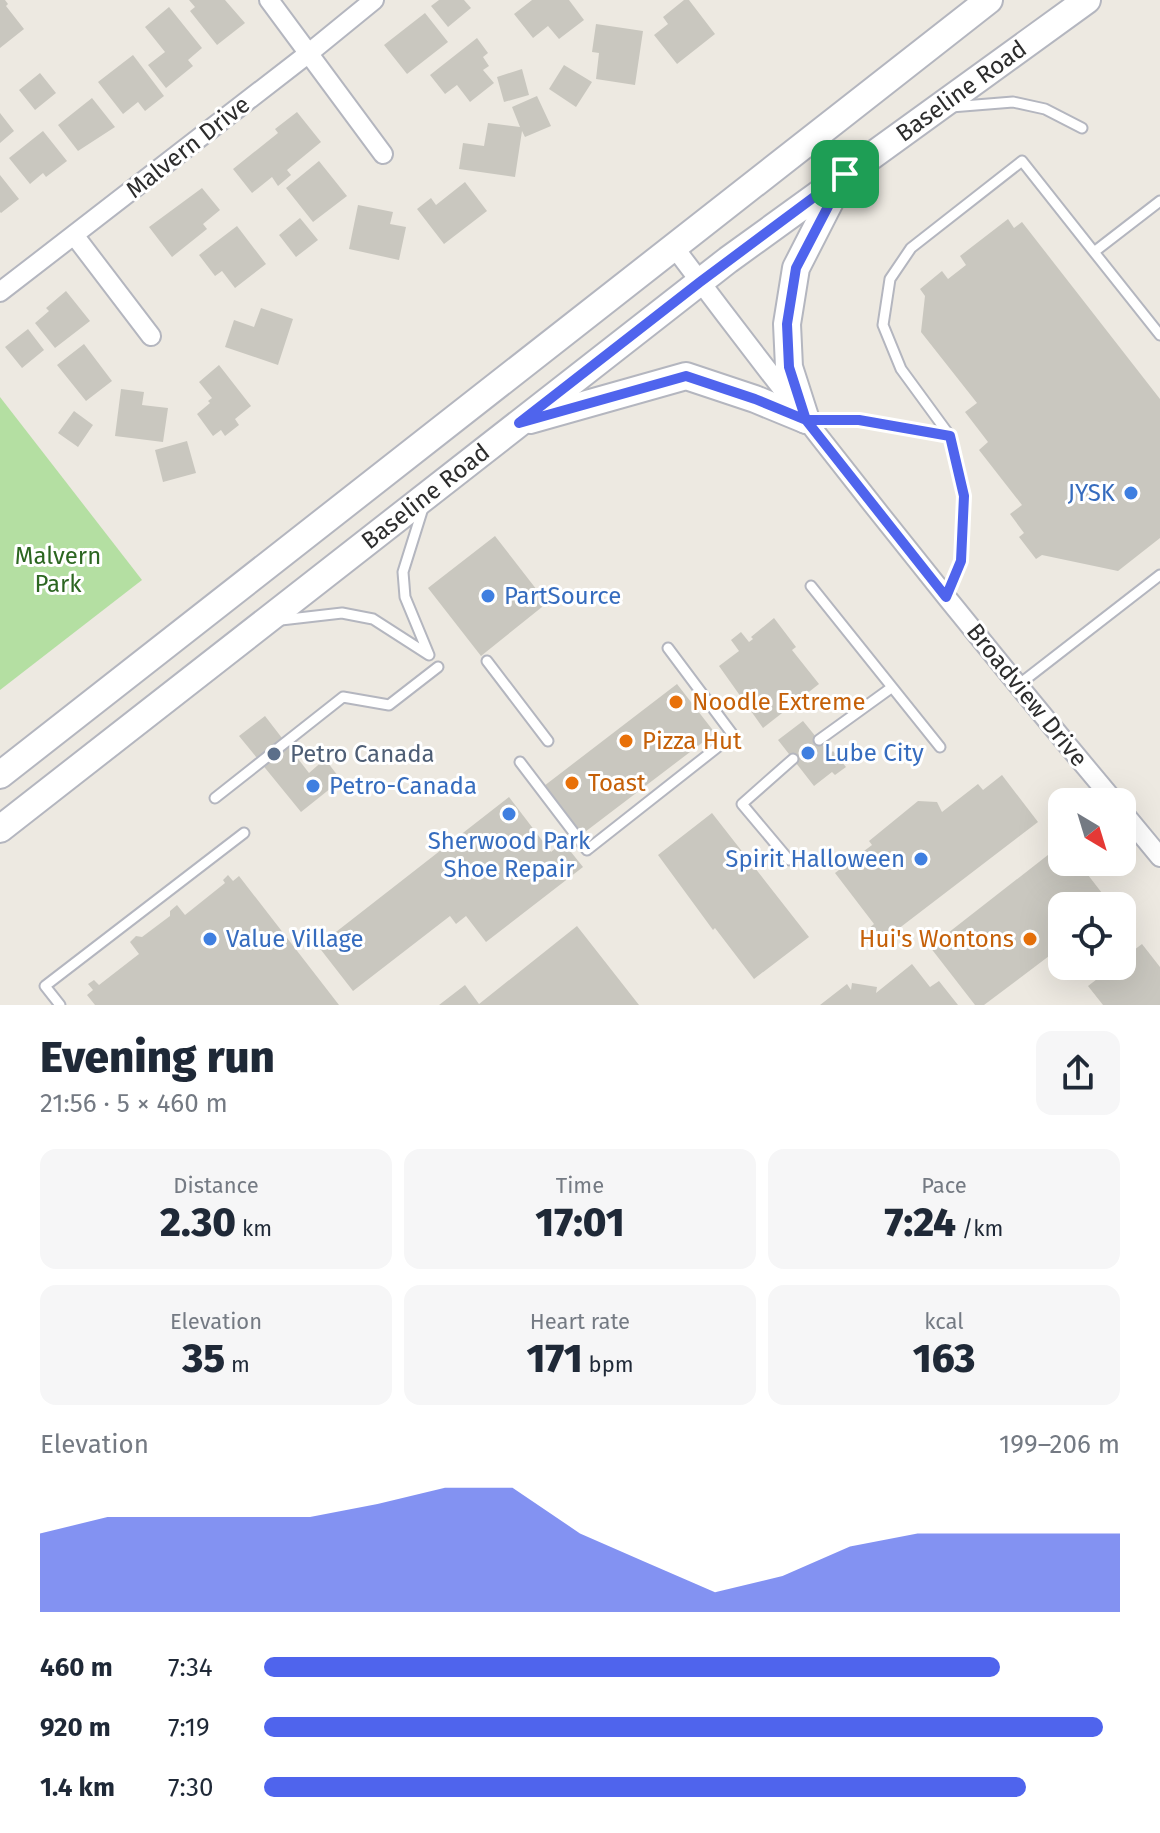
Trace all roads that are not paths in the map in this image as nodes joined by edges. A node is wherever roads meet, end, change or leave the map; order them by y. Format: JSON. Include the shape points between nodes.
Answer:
{"nodes":[{"id":1,"x":269,"y":0,"type":"edge"},
{"id":2,"x":374,"y":0,"type":"edge"},
{"id":3,"x":989,"y":0,"type":"edge"},
{"id":4,"x":1087,"y":0,"type":"edge"},
{"id":5,"x":309,"y":53,"type":"junction"},
{"id":6,"x":936,"y":109,"type":"junction"},
{"id":7,"x":1082,"y":128,"type":"dead end"},
{"id":8,"x":383,"y":154,"type":"dead end"},
{"id":9,"x":845,"y":174,"type":"junction"},
{"id":10,"x":1160,"y":201,"type":"edge"},
{"id":11,"x":74,"y":235,"type":"junction"},
{"id":12,"x":674,"y":247,"type":"junction"},
{"id":13,"x":1094,"y":252,"type":"junction"},
{"id":14,"x":700,"y":282,"type":"junction"},
{"id":15,"x":0,"y":292,"type":"edge"},
{"id":16,"x":1160,"y":335,"type":"edge"},
{"id":17,"x":151,"y":336,"type":"dead end"},
{"id":18,"x":806,"y":420,"type":"junction"},
{"id":19,"x":519,"y":423,"type":"junction"},
{"id":20,"x":950,"y":436,"type":"junction"},
{"id":21,"x":427,"y":494,"type":"junction"},
{"id":22,"x":1160,"y":575,"type":"edge"},
{"id":23,"x":811,"y":586,"type":"dead end"},
{"id":24,"x":946,"y":597,"type":"junction"},
{"id":25,"x":266,"y":621,"type":"junction"},
{"id":26,"x":668,"y":648,"type":"dead end"},
{"id":27,"x":487,"y":661,"type":"dead end"},
{"id":28,"x":438,"y":667,"type":"dead end"},
{"id":29,"x":1017,"y":686,"type":"junction"},
{"id":30,"x":891,"y":688,"type":"junction"},
{"id":31,"x":819,"y":740,"type":"dead end"},
{"id":32,"x":548,"y":741,"type":"dead end"},
{"id":33,"x":940,"y":747,"type":"dead end"},
{"id":34,"x":793,"y":759,"type":"dead end"},
{"id":35,"x":520,"y":762,"type":"dead end"},
{"id":36,"x":0,"y":775,"type":"edge"},
{"id":37,"x":1103,"y":788,"type":"edge"},
{"id":38,"x":215,"y":798,"type":"dead end"},
{"id":39,"x":1136,"y":828,"type":"edge"},
{"id":40,"x":0,"y":829,"type":"edge"},
{"id":41,"x":244,"y":833,"type":"dead end"},
{"id":42,"x":1160,"y":857,"type":"edge"},
{"id":43,"x":789,"y":860,"type":"dead end"},
{"id":44,"x":60,"y":1005,"type":"edge"}],
"edges":[{"from":1,"to":5,"type":"street"},
{"from":2,"to":5,"type":"street","name":"Malvern Drive"},
{"from":3,"to":12,"type":"main road","name":"Baseline Road"},
{"from":4,"to":6,"type":"main road","name":"Baseline Road"},
{"from":5,"to":8,"type":"street"},
{"from":5,"to":11,"type":"street","name":"Malvern Drive"},
{"from":6,"to":7,"type":"lane","via":[[1013,102],[1045,109]]},
{"from":6,"to":9,"type":"main road","name":"Baseline Road"},
{"from":9,"to":14,"type":"main road","name":"Baseline Road"},
{"from":9,"to":18,"type":"main road","via":[[796,268],[787,324],[789,367]]},
{"from":10,"to":13,"type":"lane"},
{"from":11,"to":15,"type":"street","name":"Malvern Drive"},
{"from":11,"to":17,"type":"street"},
{"from":12,"to":14,"type":"street","name":"Broadview Drive"},
{"from":12,"to":36,"type":"main road","name":"Baseline Road"},
{"from":13,"to":16,"type":"lane"},
{"from":13,"to":20,"type":"lane","via":[[1022,161],[911,248],[890,279],[883,325],[901,369]]},
{"from":14,"to":18,"type":"street","name":"Broadview Drive"},
{"from":14,"to":19,"type":"main road","name":"Baseline Road"},
{"from":18,"to":19,"type":"main road","via":[[686,376]]},
{"from":18,"to":20,"type":"lane","via":[[859,420]]},
{"from":18,"to":24,"type":"street","name":"Broadview Drive"},
{"from":19,"to":21,"type":"main road","name":"Baseline Road"},
{"from":20,"to":24,"type":"lane","via":[[964,496],[961,561]]},
{"from":21,"to":25,"type":"main road","name":"Baseline Road"},
{"from":21,"to":25,"type":"lane","via":[[403,572],[405,597],[429,655],[373,619],[342,613]]},
{"from":22,"to":29,"type":"lane"},
{"from":23,"to":30,"type":"lane"},
{"from":24,"to":29,"type":"street","name":"Broadview Drive"},
{"from":25,"to":40,"type":"main road","name":"Baseline Road"},
{"from":26,"to":35,"type":"lane","via":[[733,735],[587,850]]},
{"from":27,"to":32,"type":"lane"},
{"from":28,"to":38,"type":"lane","via":[[389,705],[343,697]]},
{"from":29,"to":37,"type":"street","name":"Broadview Drive"},
{"from":30,"to":31,"type":"lane"},
{"from":30,"to":33,"type":"lane"},
{"from":34,"to":43,"type":"lane","via":[[742,804]]},
{"from":39,"to":42,"type":"street"},
{"from":41,"to":44,"type":"lane","via":[[45,986]]}]}
